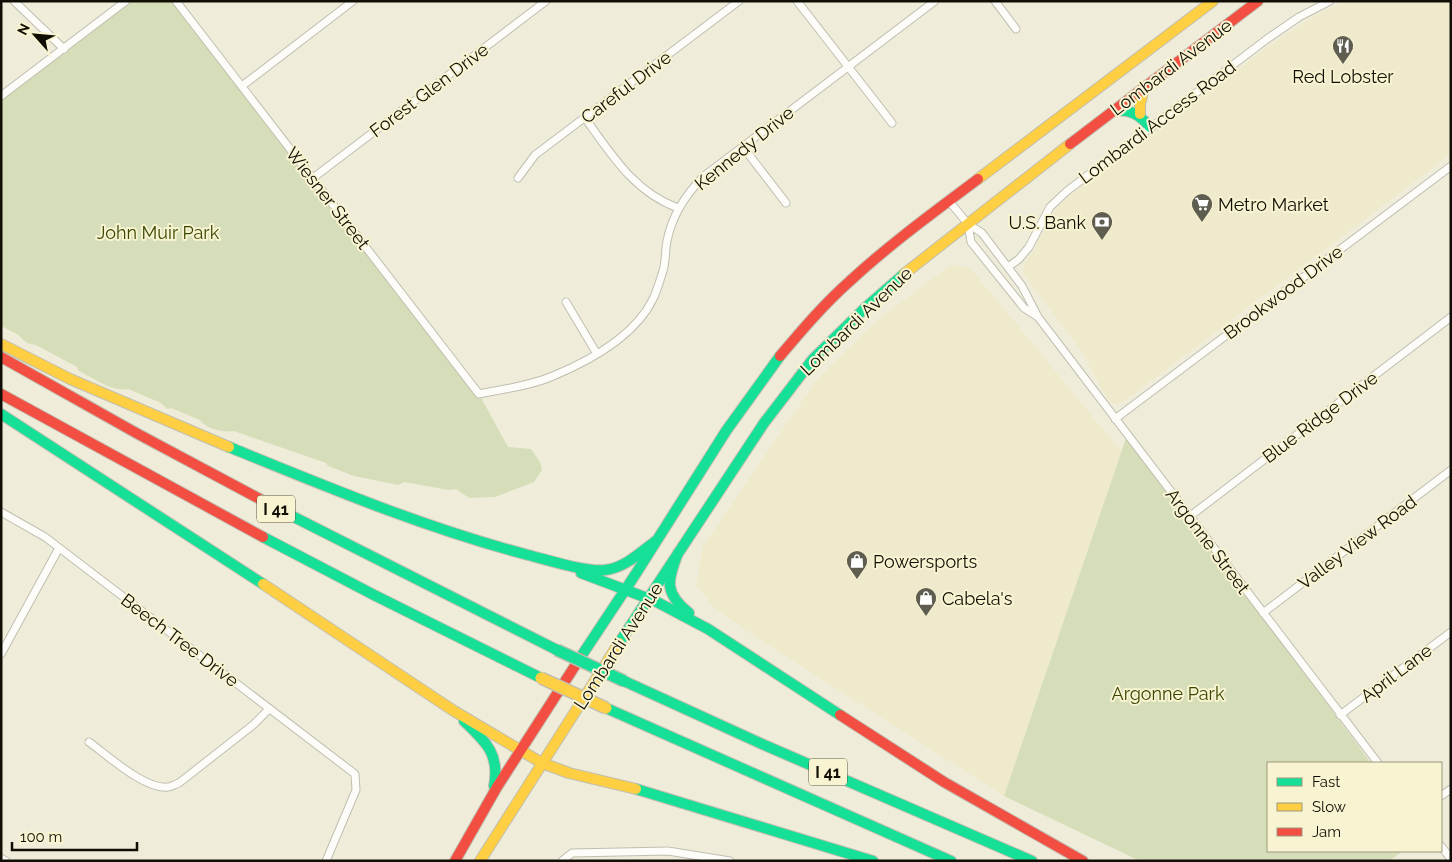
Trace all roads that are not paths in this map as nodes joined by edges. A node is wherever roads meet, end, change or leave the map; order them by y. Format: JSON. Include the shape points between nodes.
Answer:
{"nodes":[{"id":1,"x":14,"y":1,"type":"edge"},
{"id":2,"x":126,"y":1,"type":"edge"},
{"id":3,"x":176,"y":1,"type":"edge"},
{"id":4,"x":353,"y":1,"type":"edge"},
{"id":5,"x":546,"y":1,"type":"edge"},
{"id":6,"x":739,"y":1,"type":"edge"},
{"id":7,"x":797,"y":1,"type":"edge"},
{"id":8,"x":934,"y":1,"type":"edge"},
{"id":9,"x":995,"y":1,"type":"edge"},
{"id":10,"x":1213,"y":1,"type":"edge"},
{"id":11,"x":1258,"y":1,"type":"edge"},
{"id":12,"x":1330,"y":1,"type":"edge"},
{"id":13,"x":1016,"y":29,"type":"dead end"},
{"id":14,"x":64,"y":49,"type":"junction"},
{"id":15,"x":848,"y":67,"type":"junction"},
{"id":16,"x":242,"y":86,"type":"junction"},
{"id":17,"x":1144,"y":88,"type":"junction"},
{"id":18,"x":1,"y":96,"type":"edge"},
{"id":19,"x":1113,"y":111,"type":"junction"},
{"id":20,"x":1140,"y":114,"type":"junction"},
{"id":21,"x":585,"y":118,"type":"junction"},
{"id":22,"x":892,"y":123,"type":"dead end"},
{"id":23,"x":1150,"y":127,"type":"junction"},
{"id":24,"x":743,"y":146,"type":"junction"},
{"id":25,"x":1451,"y":166,"type":"edge"},
{"id":26,"x":313,"y":178,"type":"junction"},
{"id":27,"x":518,"y":178,"type":"dead end"},
{"id":28,"x":949,"y":201,"type":"junction"},
{"id":29,"x":786,"y":203,"type":"dead end"},
{"id":30,"x":678,"y":208,"type":"junction"},
{"id":31,"x":968,"y":224,"type":"junction"},
{"id":32,"x":1008,"y":267,"type":"junction"},
{"id":33,"x":566,"y":302,"type":"dead end"},
{"id":34,"x":1038,"y":317,"type":"junction"},
{"id":35,"x":1451,"y":317,"type":"edge"},
{"id":36,"x":1,"y":344,"type":"edge"},
{"id":37,"x":597,"y":354,"type":"junction"},
{"id":38,"x":1,"y":357,"type":"edge"},
{"id":39,"x":1,"y":394,"type":"edge"},
{"id":40,"x":479,"y":394,"type":"joint"},
{"id":41,"x":1,"y":414,"type":"edge"},
{"id":42,"x":1114,"y":419,"type":"junction"},
{"id":43,"x":1451,"y":470,"type":"edge"},
{"id":44,"x":1,"y":512,"type":"edge"},
{"id":45,"x":1189,"y":517,"type":"junction"},
{"id":46,"x":657,"y":540,"type":"junction"},
{"id":47,"x":59,"y":548,"type":"junction"},
{"id":48,"x":678,"y":553,"type":"junction"},
{"id":49,"x":547,"y":560,"type":"junction"},
{"id":50,"x":626,"y":589,"type":"junction"},
{"id":51,"x":649,"y":598,"type":"junction"},
{"id":52,"x":1263,"y":613,"type":"junction"},
{"id":53,"x":708,"y":629,"type":"junction"},
{"id":54,"x":1451,"y":632,"type":"edge"},
{"id":55,"x":1,"y":654,"type":"edge"},
{"id":56,"x":269,"y":709,"type":"junction"},
{"id":57,"x":454,"y":711,"type":"junction"},
{"id":58,"x":1340,"y":715,"type":"junction"},
{"id":59,"x":89,"y":742,"type":"dead end"},
{"id":60,"x":519,"y":751,"type":"junction"},
{"id":61,"x":1377,"y":762,"type":"edge"},
{"id":62,"x":542,"y":763,"type":"junction"},
{"id":63,"x":490,"y":798,"type":"junction"},
{"id":64,"x":1442,"y":847,"type":"edge"},
{"id":65,"x":1,"y":858,"type":"edge"},
{"id":66,"x":707,"y":859,"type":"edge"},
{"id":67,"x":1451,"y":859,"type":"edge"},
{"id":68,"x":6,"y":861,"type":"edge"},
{"id":69,"x":326,"y":861,"type":"edge"},
{"id":70,"x":455,"y":861,"type":"edge"},
{"id":71,"x":480,"y":861,"type":"edge"},
{"id":72,"x":562,"y":861,"type":"edge"},
{"id":73,"x":730,"y":861,"type":"edge"},
{"id":74,"x":873,"y":861,"type":"edge"},
{"id":75,"x":951,"y":861,"type":"edge"},
{"id":76,"x":1032,"y":861,"type":"edge"},
{"id":77,"x":1083,"y":861,"type":"edge"}],
"edges":[{"from":1,"to":14,"type":"street"},
{"from":2,"to":14,"type":"street"},
{"from":3,"to":16,"type":"street","name":"Wiesner Street"},
{"from":4,"to":16,"type":"street"},
{"from":5,"to":26,"type":"street","name":"Forest Glen Drive"},
{"from":6,"to":21,"type":"street","name":"Careful Drive"},
{"from":7,"to":15,"type":"street"},
{"from":8,"to":15,"type":"street","name":"Kennedy Drive"},
{"from":9,"to":13,"type":"street"},
{"from":10,"to":28,"type":"main road","name":"Lombardi Avenue"},
{"from":11,"to":17,"type":"main road","name":"Lombardi Avenue"},
{"from":12,"to":23,"type":"street","name":"Lombardi Access Road","via":[[1274,34]]},
{"from":14,"to":18,"type":"street"},
{"from":15,"to":22,"type":"street"},
{"from":15,"to":24,"type":"street","name":"Kennedy Drive"},
{"from":16,"to":26,"type":"street","name":"Wiesner Street"},
{"from":17,"to":19,"type":"main road","name":"Lombardi Avenue"},
{"from":17,"to":20,"type":"main road"},
{"from":19,"to":20,"type":"main road","via":[[1128,110]]},
{"from":19,"to":31,"type":"main road","name":"Lombardi Avenue"},
{"from":20,"to":23,"type":"main road"},
{"from":21,"to":27,"type":"street","name":"Careful Drive","via":[[536,156]]},
{"from":21,"to":30,"type":"street","via":[[621,168],[641,188]]},
{"from":23,"to":32,"type":"street","name":"Lombardi Access Road","via":[[1050,207],[1028,247]]},
{"from":24,"to":29,"type":"street"},
{"from":24,"to":30,"type":"street","name":"Kennedy Drive","via":[[704,176]]},
{"from":25,"to":42,"type":"street","name":"Brookwood Drive"},
{"from":26,"to":40,"type":"street","name":"Wiesner Street"},
{"from":28,"to":31,"type":"street","name":"Argonne Street"},
{"from":28,"to":46,"type":"main road","name":"Lombardi Avenue","via":[[864,268],[798,334],[744,404]]},
{"from":30,"to":37,"type":"street","name":"Kennedy Drive","via":[[653,300],[635,326]]},
{"from":31,"to":32,"type":"street","name":"Argonne Street","via":[[982,233]]},
{"from":31,"to":34,"type":"street","name":"Argonne Street","via":[[971,242],[1024,308]]},
{"from":31,"to":48,"type":"main road","name":"Lombardi Avenue","via":[[878,296],[809,364],[764,423]]},
{"from":32,"to":34,"type":"street","name":"Argonne Street"},
{"from":33,"to":37,"type":"street"},
{"from":34,"to":42,"type":"street","name":"Argonne Street"},
{"from":35,"to":45,"type":"street","name":"Blue Ridge Drive"},
{"from":36,"to":49,"type":"main road","via":[[70,379],[230,448],[397,514]]},
{"from":37,"to":40,"type":"street","name":"Kennedy Drive","via":[[552,377]]},
{"from":38,"to":76,"type":"main road","number":"I 41","bridge":true,"via":[[248,494],[557,650],[762,744]]},
{"from":39,"to":75,"type":"main road","number":"I 41","bridge":true,"via":[[224,517],[541,678]]},
{"from":41,"to":57,"type":"main road"},
{"from":42,"to":45,"type":"street","name":"Argonne Street"},
{"from":43,"to":52,"type":"street","name":"Valley View Road"},
{"from":44,"to":47,"type":"street","name":"Beech Tree Drive"},
{"from":45,"to":52,"type":"street","name":"Argonne Street"},
{"from":46,"to":49,"type":"main road","via":[[626,564],[609,570]]},
{"from":46,"to":50,"type":"main road","name":"Lombardi Avenue"},
{"from":47,"to":55,"type":"street"},
{"from":47,"to":56,"type":"street","name":"Beech Tree Drive"},
{"from":48,"to":51,"type":"main road","name":"Lombardi Avenue"},
{"from":48,"to":53,"type":"main road","via":[[668,578],[670,593],[678,605]]},
{"from":49,"to":50,"type":"main road"},
{"from":50,"to":51,"type":"main road"},
{"from":50,"to":60,"type":"main road","name":"Lombardi Avenue"},
{"from":51,"to":53,"type":"main road"},
{"from":51,"to":62,"type":"main road","name":"Lombardi Avenue"},
{"from":52,"to":58,"type":"street","name":"Argonne Street"},
{"from":53,"to":77,"type":"main road","via":[[944,782]]},
{"from":54,"to":58,"type":"street","name":"April Lane"},
{"from":56,"to":59,"type":"street","via":[[179,783],[167,787],[138,779]]},
{"from":56,"to":69,"type":"street","name":"Beech Tree Drive","via":[[355,774],[356,790]]},
{"from":57,"to":60,"type":"main road"},
{"from":57,"to":63,"type":"main road","via":[[487,742],[493,753],[496,778]]},
{"from":58,"to":61,"type":"street","name":"Argonne Street"},
{"from":60,"to":62,"type":"main road"},
{"from":60,"to":63,"type":"main road","name":"Lombardi Avenue"},
{"from":62,"to":71,"type":"main road","name":"Lombardi Avenue"},
{"from":62,"to":74,"type":"main road"},
{"from":63,"to":70,"type":"main road"},
{"from":64,"to":67,"type":"street"},
{"from":65,"to":68,"type":"street"},
{"from":66,"to":72,"type":"street","via":[[668,851],[572,853]]},
{"from":66,"to":73,"type":"street"}]}
